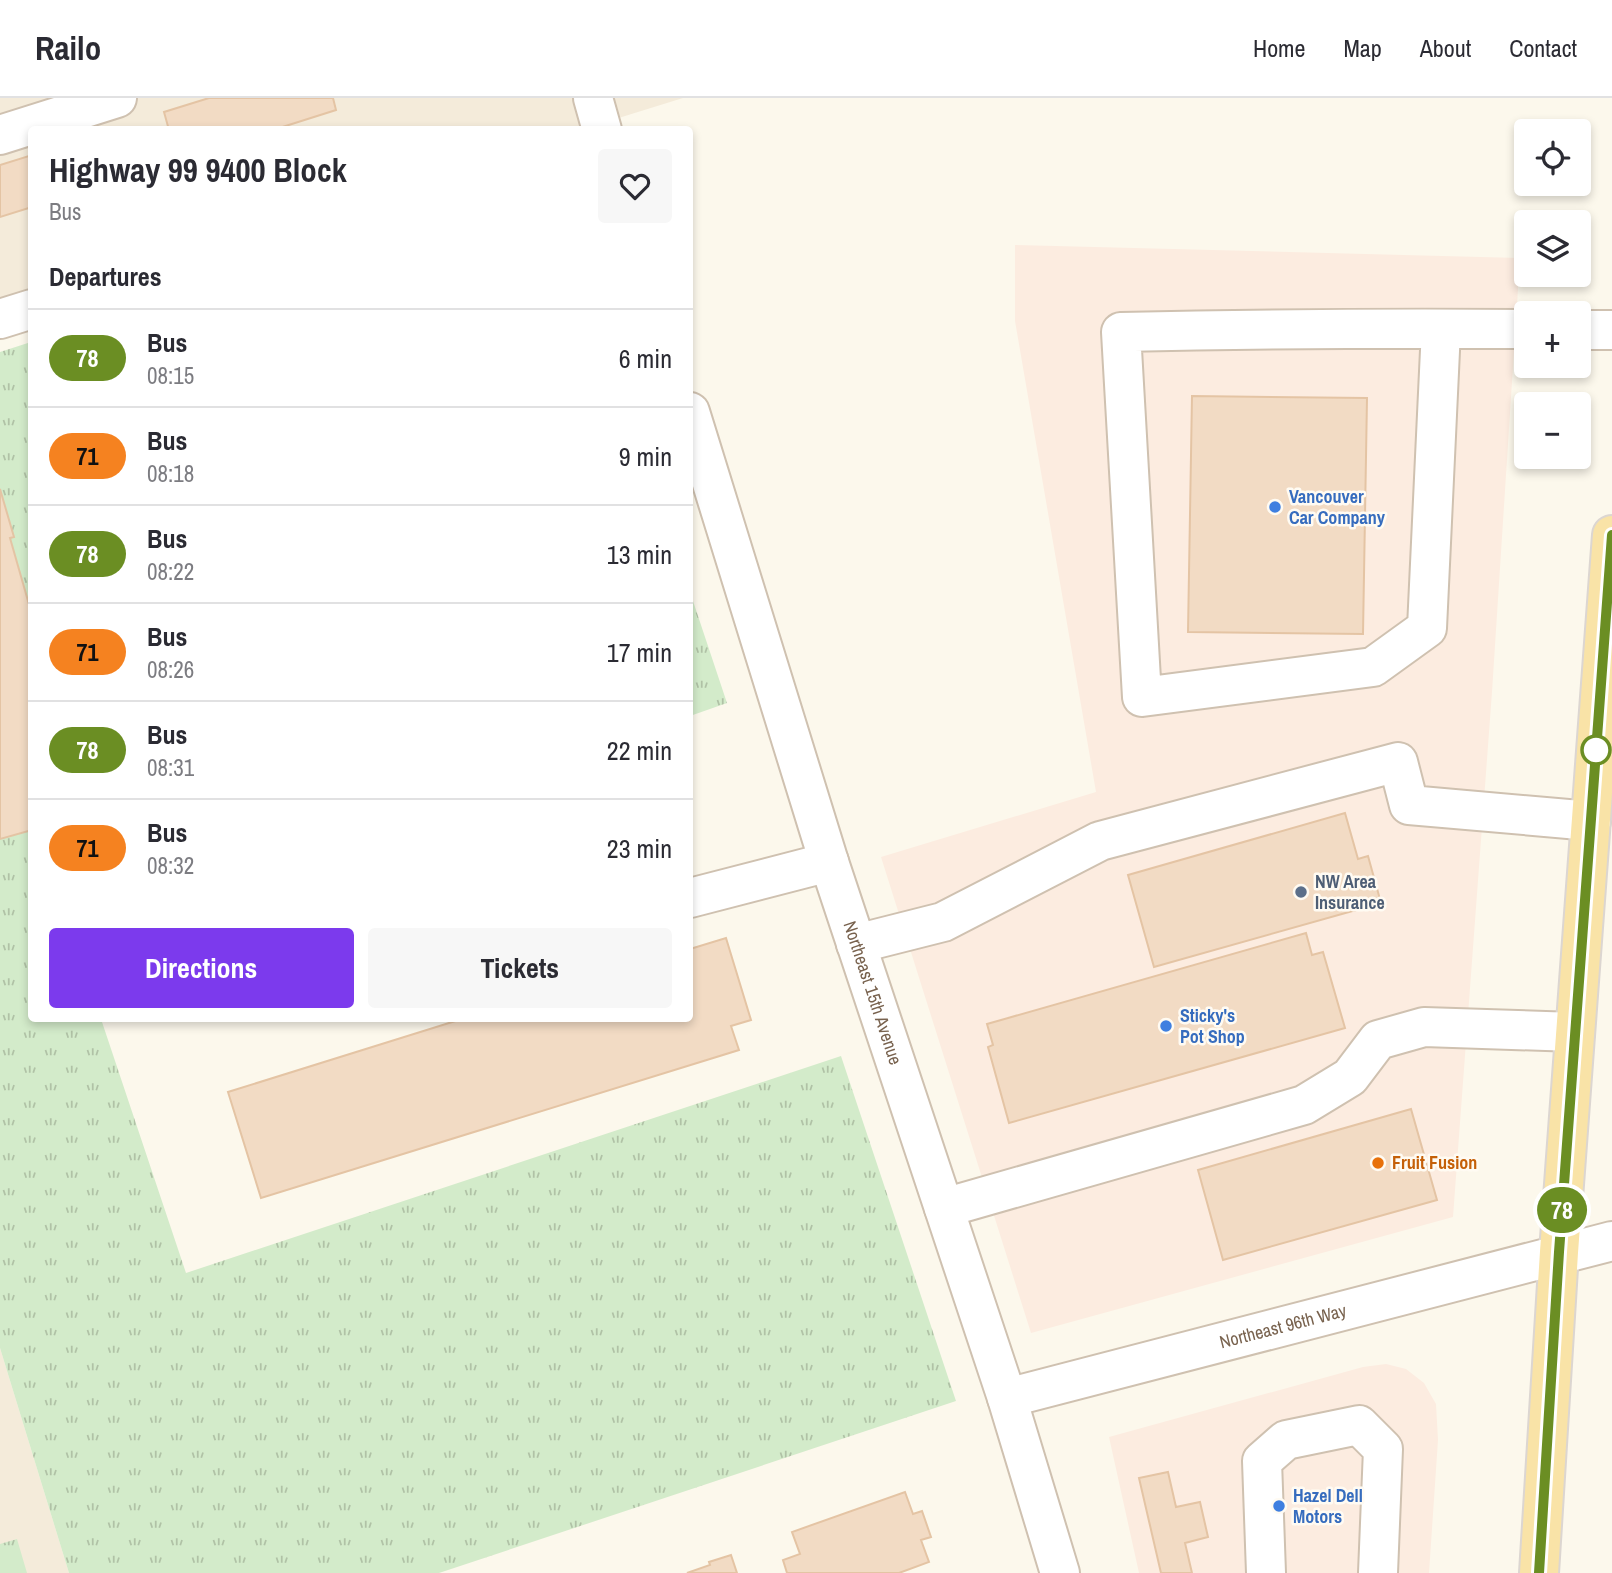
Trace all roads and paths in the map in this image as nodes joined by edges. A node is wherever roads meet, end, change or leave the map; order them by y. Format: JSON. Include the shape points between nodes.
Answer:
{"nodes":[{"id":1,"x":117,"y":98,"type":"edge"},
{"id":2,"x":28,"y":126,"type":"edge"},
{"id":3,"x":28,"y":126,"type":"edge"},
{"id":4,"x":0,"y":135,"type":"edge"},
{"id":5,"x":28,"y":310,"type":"edge"},
{"id":6,"x":0,"y":319,"type":"edge"},
{"id":7,"x":1441,"y":329,"type":"junction"},
{"id":8,"x":1514,"y":329,"type":"edge"},
{"id":9,"x":1591,"y":330,"type":"edge"},
{"id":10,"x":1612,"y":330,"type":"edge"},
{"id":11,"x":693,"y":422,"type":"edge"},
{"id":12,"x":1612,"y":535,"type":"edge"},
{"id":13,"x":1604,"y":743,"type":"edge"},
{"id":14,"x":1591,"y":821,"type":"junction"},
{"id":15,"x":829,"y":862,"type":"junction"},
{"id":16,"x":693,"y":897,"type":"edge"},
{"id":17,"x":856,"y":944,"type":"junction"},
{"id":18,"x":1575,"y":1032,"type":"junction"},
{"id":19,"x":944,"y":1208,"type":"junction"},
{"id":20,"x":1612,"y":1241,"type":"edge"},
{"id":21,"x":1559,"y":1252,"type":"junction"},
{"id":22,"x":1007,"y":1398,"type":"junction"},
{"id":23,"x":1060,"y":1573,"type":"edge"},
{"id":24,"x":1266,"y":1573,"type":"edge"},
{"id":25,"x":1378,"y":1573,"type":"edge"},
{"id":26,"x":1539,"y":1573,"type":"edge"}],
"edges":[{"from":1,"to":2,"type":"street"},
{"from":3,"to":4,"type":"street"},
{"from":5,"to":6,"type":"street"},
{"from":7,"to":7,"type":"street","via":[[1121,332],[1142,698],[1373,667],[1427,628]]},
{"from":7,"to":8,"type":"street"},
{"from":9,"to":10,"type":"street"},
{"from":11,"to":15,"type":"street","name":"Northeast 15th Avenue"},
{"from":12,"to":13,"type":"main road"},
{"from":13,"to":14,"type":"main road"},
{"from":14,"to":17,"type":"street","via":[[1409,805],[1398,762],[1100,841],[943,922]]},
{"from":14,"to":18,"type":"main road"},
{"from":15,"to":16,"type":"street"},
{"from":15,"to":17,"type":"street","name":"Northeast 15th Avenue"},
{"from":17,"to":19,"type":"street","name":"Northeast 15th Avenue"},
{"from":18,"to":19,"type":"street","via":[[1424,1027],[1378,1040],[1350,1077],[1304,1105]]},
{"from":18,"to":21,"type":"main road"},
{"from":19,"to":22,"type":"street","name":"Northeast 15th Avenue"},
{"from":20,"to":21,"type":"street","name":"Northeast 96th Way"},
{"from":21,"to":22,"type":"street","name":"Northeast 96th Way"},
{"from":21,"to":26,"type":"main road"},
{"from":22,"to":23,"type":"street","name":"Northeast 15th Avenue"},
{"from":24,"to":25,"type":"street","via":[[1262,1461],[1286,1440],[1359,1425],[1383,1449]]}]}
